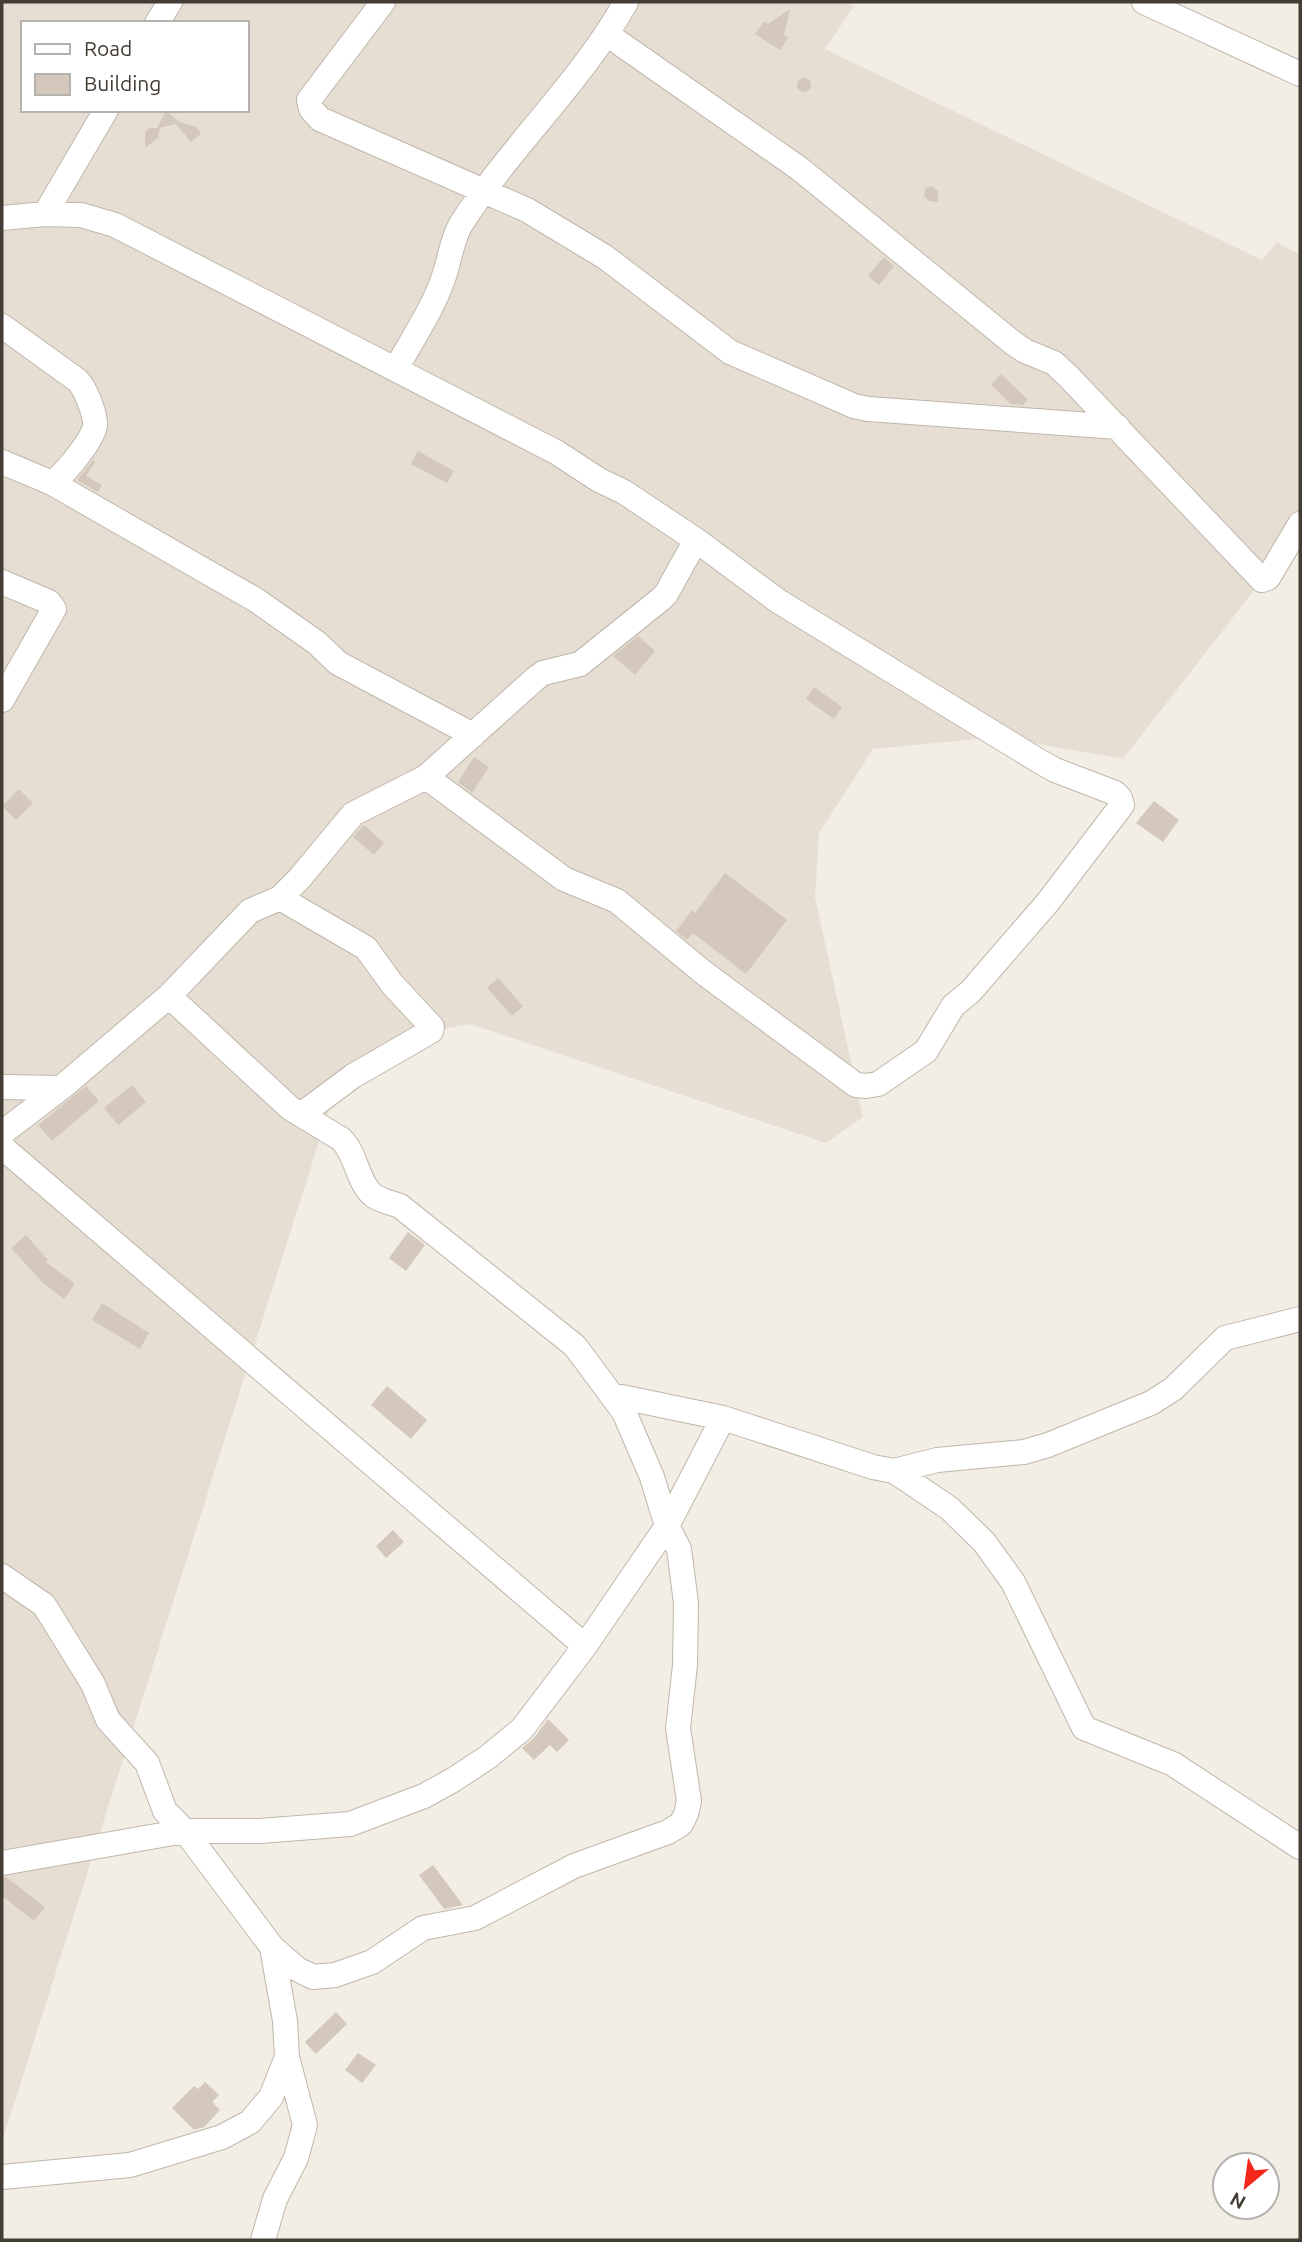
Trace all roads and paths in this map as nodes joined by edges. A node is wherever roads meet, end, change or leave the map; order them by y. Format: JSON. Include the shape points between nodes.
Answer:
{"nodes":[{"id":1,"x":170,"y":2,"type":"edge"},
{"id":2,"x":383,"y":2,"type":"edge"},
{"id":3,"x":626,"y":2,"type":"edge"},
{"id":4,"x":1144,"y":2,"type":"edge"},
{"id":5,"x":158,"y":21,"type":"edge"},
{"id":6,"x":608,"y":35,"type":"junction"},
{"id":7,"x":1300,"y":74,"type":"edge"},
{"id":8,"x":105,"y":112,"type":"edge"},
{"id":9,"x":485,"y":191,"type":"junction"},
{"id":10,"x":45,"y":214,"type":"junction"},
{"id":11,"x":2,"y":218,"type":"edge"},
{"id":12,"x":2,"y":327,"type":"edge"},
{"id":13,"x":396,"y":369,"type":"junction"},
{"id":14,"x":1118,"y":427,"type":"junction"},
{"id":15,"x":2,"y":462,"type":"edge"},
{"id":16,"x":52,"y":483,"type":"junction"},
{"id":17,"x":1300,"y":524,"type":"edge"},
{"id":18,"x":696,"y":540,"type":"junction"},
{"id":19,"x":2,"y":582,"type":"edge"},
{"id":20,"x":2,"y":700,"type":"edge"},
{"id":21,"x":474,"y":735,"type":"junction"},
{"id":22,"x":426,"y":777,"type":"junction"},
{"id":23,"x":280,"y":898,"type":"junction"},
{"id":24,"x":169,"y":996,"type":"junction"},
{"id":25,"x":2,"y":1087,"type":"edge"},
{"id":26,"x":61,"y":1088,"type":"junction"},
{"id":27,"x":302,"y":1114,"type":"junction"},
{"id":28,"x":2,"y":1133,"type":"edge"},
{"id":29,"x":2,"y":1147,"type":"edge"},
{"id":30,"x":1300,"y":1319,"type":"edge"},
{"id":31,"x":612,"y":1395,"type":"junction"},
{"id":32,"x":723,"y":1418,"type":"junction"},
{"id":33,"x":883,"y":1469,"type":"junction"},
{"id":34,"x":667,"y":1526,"type":"junction"},
{"id":35,"x":2,"y":1576,"type":"edge"},
{"id":36,"x":585,"y":1646,"type":"junction"},
{"id":37,"x":185,"y":1831,"type":"junction"},
{"id":38,"x":1300,"y":1847,"type":"edge"},
{"id":39,"x":2,"y":1863,"type":"edge"},
{"id":40,"x":272,"y":1947,"type":"junction"},
{"id":41,"x":287,"y":2057,"type":"junction"},
{"id":42,"x":2,"y":2177,"type":"edge"},
{"id":43,"x":263,"y":2240,"type":"edge"}],
"edges":[{"from":1,"to":5,"type":"street"},
{"from":2,"to":9,"type":"street","via":[[309,100],[311,109],[320,118]]},
{"from":3,"to":6,"type":"street"},
{"from":4,"to":7,"type":"street"},
{"from":6,"to":9,"type":"street"},
{"from":6,"to":14,"type":"street","via":[[800,169],[1013,343],[1054,363]]},
{"from":8,"to":10,"type":"street"},
{"from":9,"to":13,"type":"street","via":[[454,237],[443,281]]},
{"from":9,"to":14,"type":"street","via":[[527,210],[605,257],[730,352],[854,406]]},
{"from":10,"to":11,"type":"street"},
{"from":10,"to":13,"type":"street","via":[[81,215],[115,225]]},
{"from":12,"to":16,"type":"street","via":[[83,386],[95,420],[95,429],[70,467]]},
{"from":13,"to":18,"type":"street","via":[[556,452]]},
{"from":14,"to":17,"type":"street","via":[[1262,580],[1268,578]]},
{"from":15,"to":16,"type":"street"},
{"from":16,"to":21,"type":"street","via":[[256,600],[338,663]]},
{"from":18,"to":21,"type":"street","via":[[661,599],[580,664],[543,673]]},
{"from":18,"to":22,"type":"street","via":[[778,601],[1039,761],[1120,798],[1122,806],[1048,902],[953,1006],[919,1058],[878,1084],[856,1084],[704,973],[617,901],[564,879]]},
{"from":19,"to":20,"type":"street","via":[[49,602],[54,609]]},
{"from":21,"to":22,"type":"street"},
{"from":22,"to":23,"type":"street","via":[[353,814]]},
{"from":23,"to":24,"type":"street","via":[[250,911]]},
{"from":23,"to":27,"type":"street","via":[[366,948],[432,1027]]},
{"from":24,"to":26,"type":"street"},
{"from":24,"to":27,"type":"street"},
{"from":25,"to":26,"type":"street"},
{"from":26,"to":28,"type":"street"},
{"from":27,"to":31,"type":"street","via":[[348,1145],[377,1199],[400,1206],[575,1346]]},
{"from":29,"to":36,"type":"street"},
{"from":30,"to":33,"type":"street","via":[[1225,1338],[1173,1389],[1151,1403],[1048,1445]]},
{"from":31,"to":32,"type":"street"},
{"from":31,"to":34,"type":"street","via":[[652,1477]]},
{"from":32,"to":33,"type":"street"},
{"from":32,"to":34,"type":"street"},
{"from":33,"to":38,"type":"street","via":[[949,1508],[984,1542],[1013,1582],[1084,1728],[1173,1764]]},
{"from":34,"to":36,"type":"street"},
{"from":34,"to":40,"type":"street","via":[[679,1549],[686,1603],[678,1728],[689,1801],[681,1824],[574,1866],[475,1918],[423,1928],[373,1962],[335,1975],[313,1977]]},
{"from":35,"to":37,"type":"street","via":[[44,1605],[93,1684],[108,1720],[143,1756],[160,1804]]},
{"from":36,"to":37,"type":"street","via":[[522,1729],[488,1757],[424,1796],[350,1824]]},
{"from":37,"to":39,"type":"street"},
{"from":37,"to":40,"type":"street"},
{"from":40,"to":41,"type":"street"},
{"from":41,"to":42,"type":"street","via":[[271,2097],[250,2122],[222,2137],[130,2165]]},
{"from":41,"to":43,"type":"street","via":[[304,2125],[296,2158],[275,2199]]}]}
